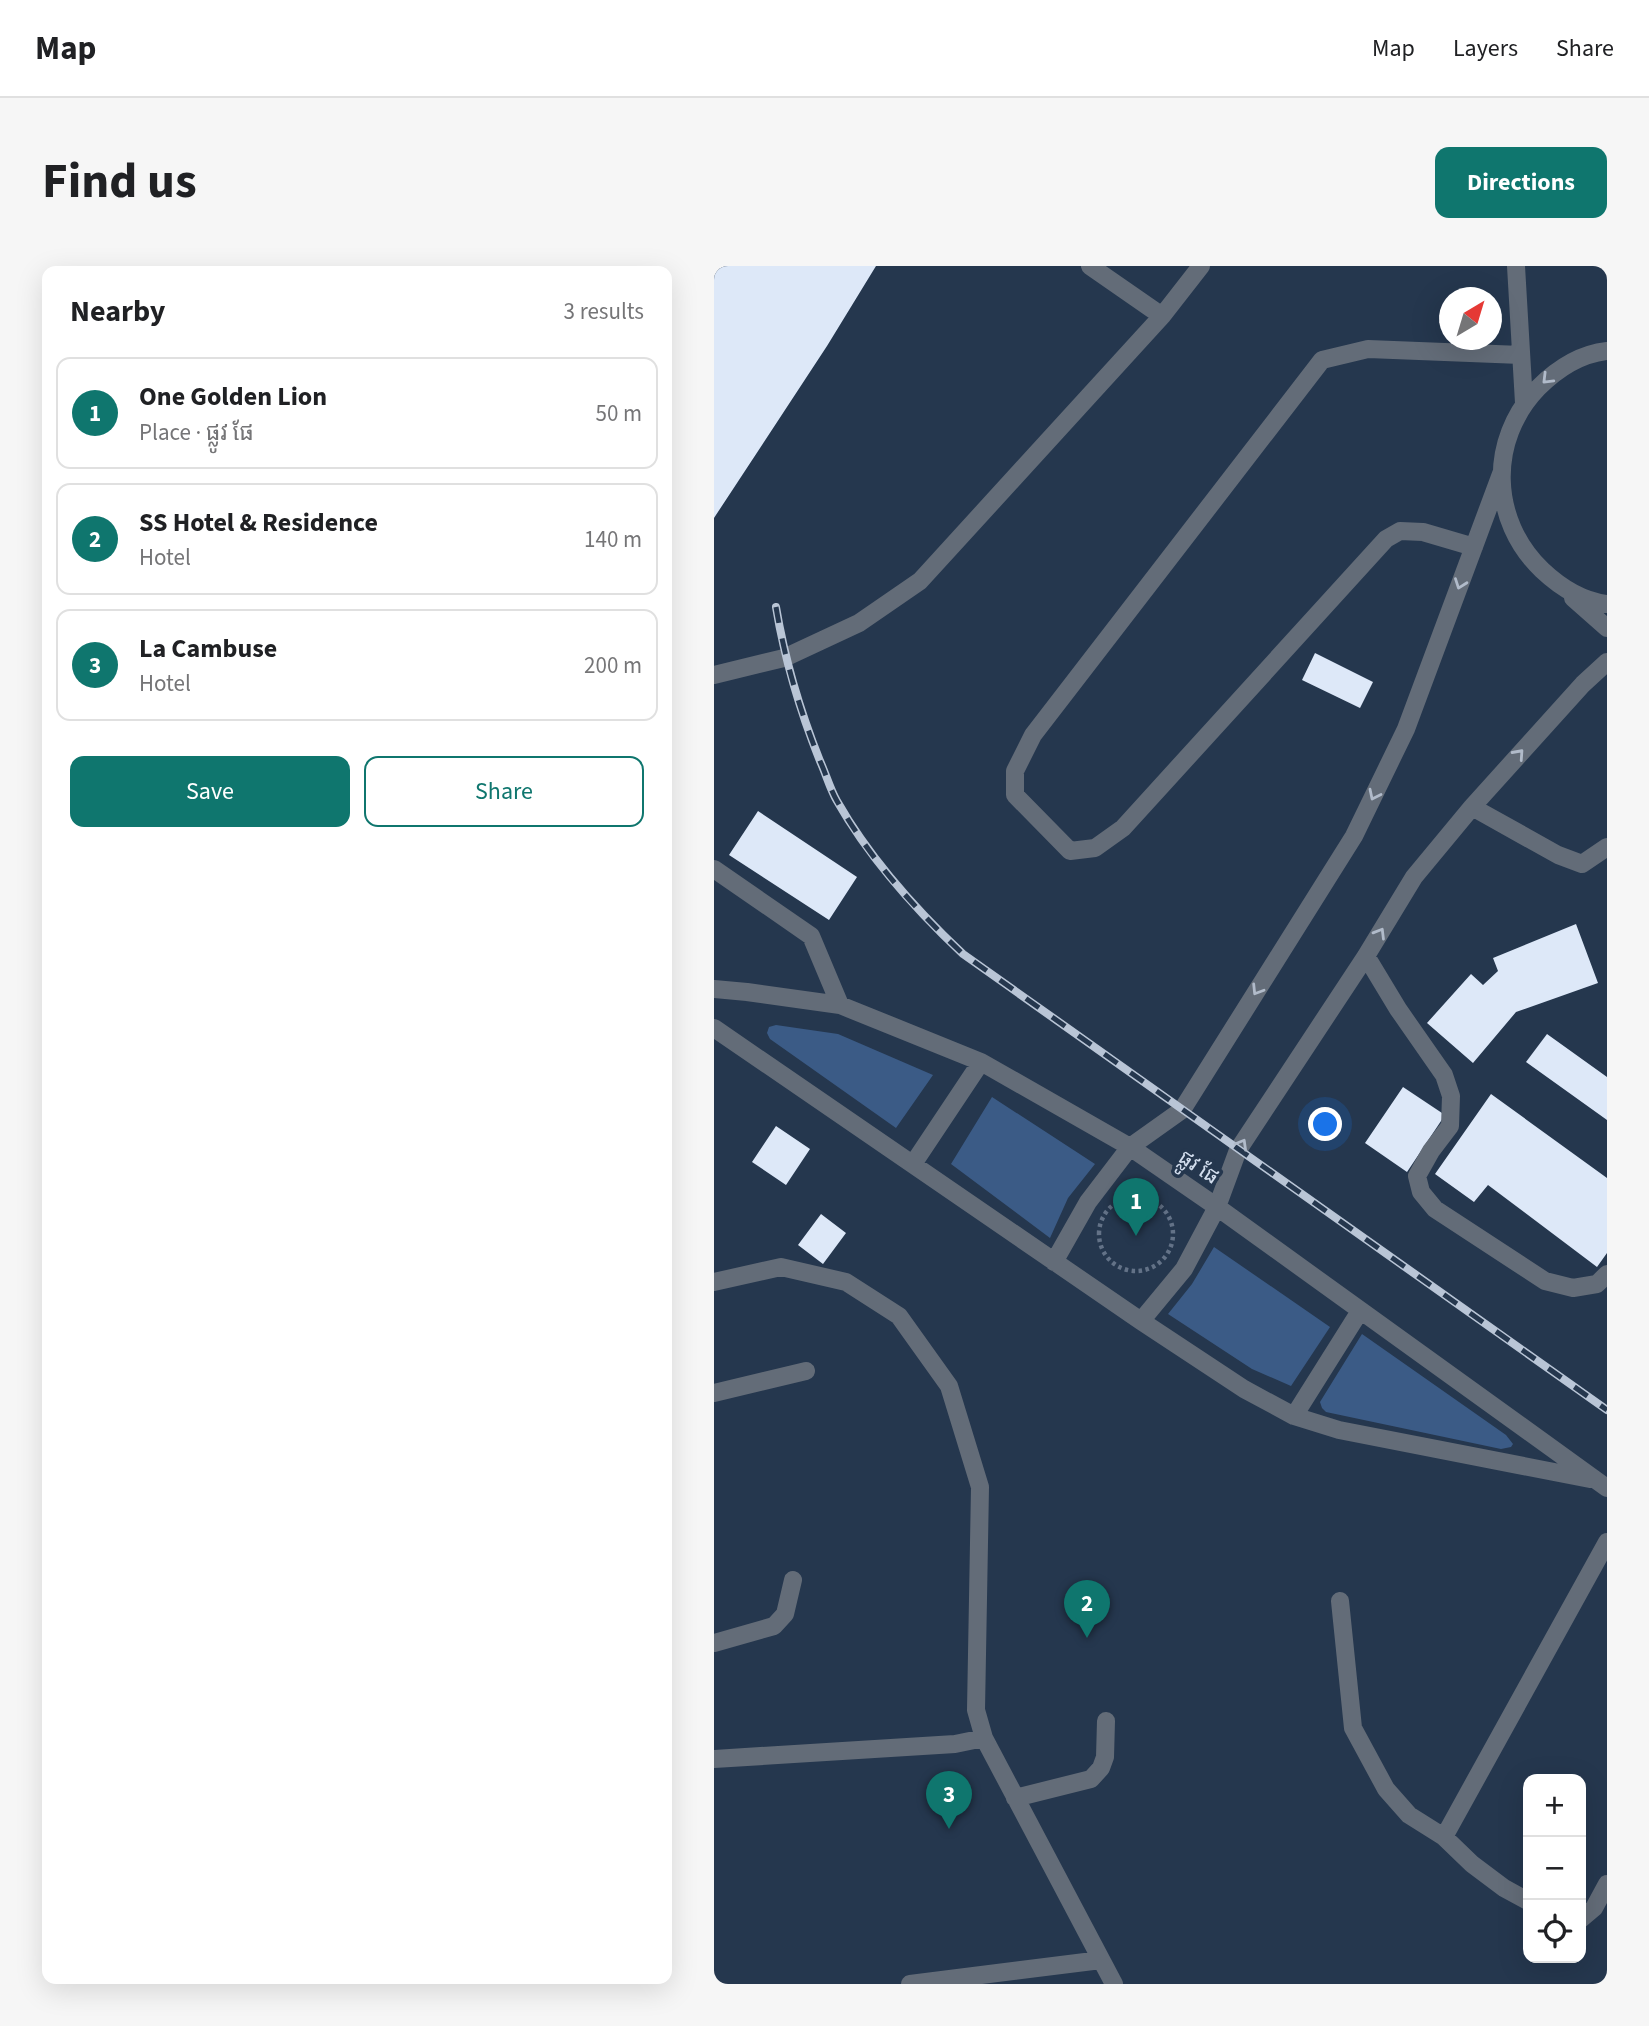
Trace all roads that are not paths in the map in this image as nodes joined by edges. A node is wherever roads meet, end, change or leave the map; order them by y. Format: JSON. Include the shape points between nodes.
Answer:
{"nodes":[{"id":1,"x":1090,"y":266,"type":"edge"},
{"id":2,"x":1201,"y":266,"type":"edge"},
{"id":3,"x":1517,"y":266,"type":"edge"},
{"id":4,"x":1162,"y":316,"type":"junction"},
{"id":5,"x":1607,"y":351,"type":"edge"},
{"id":6,"x":1521,"y":355,"type":"junction"},
{"id":7,"x":1524,"y":403,"type":"junction"},
{"id":8,"x":1501,"y":474,"type":"junction"},
{"id":9,"x":1474,"y":547,"type":"junction"},
{"id":10,"x":1557,"y":584,"type":"junction"},
{"id":11,"x":1607,"y":604,"type":"edge"},
{"id":12,"x":1607,"y":628,"type":"edge"},
{"id":13,"x":1607,"y":662,"type":"edge"},
{"id":14,"x":714,"y":676,"type":"edge"},
{"id":15,"x":1472,"y":807,"type":"junction"},
{"id":16,"x":1607,"y":847,"type":"edge"},
{"id":17,"x":714,"y":869,"type":"edge"},
{"id":18,"x":1366,"y":956,"type":"junction"},
{"id":19,"x":714,"y":989,"type":"edge"},
{"id":20,"x":840,"y":1005,"type":"junction"},
{"id":21,"x":714,"y":1028,"type":"edge"},
{"id":22,"x":981,"y":1062,"type":"junction"},
{"id":23,"x":1130,"y":1147,"type":"junction"},
{"id":24,"x":913,"y":1164,"type":"junction"},
{"id":25,"x":1217,"y":1207,"type":"junction"},
{"id":26,"x":1054,"y":1262,"type":"junction"},
{"id":27,"x":1607,"y":1275,"type":"edge"},
{"id":28,"x":714,"y":1282,"type":"edge"},
{"id":29,"x":1360,"y":1311,"type":"junction"},
{"id":30,"x":1141,"y":1321,"type":"junction"},
{"id":31,"x":806,"y":1371,"type":"dead end"},
{"id":32,"x":714,"y":1393,"type":"edge"},
{"id":33,"x":1294,"y":1416,"type":"junction"},
{"id":34,"x":1601,"y":1484,"type":"edge"},
{"id":35,"x":1607,"y":1542,"type":"edge"},
{"id":36,"x":793,"y":1580,"type":"dead end"},
{"id":37,"x":1339,"y":1601,"type":"dead end"},
{"id":38,"x":714,"y":1643,"type":"edge"},
{"id":39,"x":1106,"y":1721,"type":"dead end"},
{"id":40,"x":984,"y":1738,"type":"junction"},
{"id":41,"x":714,"y":1759,"type":"edge"},
{"id":42,"x":1015,"y":1798,"type":"junction"},
{"id":43,"x":1444,"y":1837,"type":"junction"},
{"id":44,"x":1607,"y":1884,"type":"edge"},
{"id":45,"x":1526,"y":1900,"type":"edge"},
{"id":46,"x":1586,"y":1915,"type":"edge"},
{"id":47,"x":1101,"y":1960,"type":"junction"},
{"id":48,"x":961,"y":1980,"type":"edge"},
{"id":49,"x":909,"y":1984,"type":"edge"},
{"id":50,"x":1114,"y":1984,"type":"edge"}],
"edges":[{"from":1,"to":4,"type":"street"},
{"from":2,"to":4,"type":"street"},
{"from":3,"to":6,"type":"street"},
{"from":4,"to":14,"type":"street","via":[[920,581],[859,623],[784,658]]},
{"from":5,"to":7,"type":"street","one_way":true,"via":[[1554,372]]},
{"from":6,"to":7,"type":"street"},
{"from":6,"to":9,"type":"street","via":[[1368,349],[1322,360],[1034,735],[1015,771],[1015,795],[1070,851],[1095,848],[1123,828],[1387,539],[1400,531],[1423,532]]},
{"from":7,"to":8,"type":"street","via":[[1507,437]]},
{"from":8,"to":9,"type":"street"},
{"from":8,"to":10,"type":"street","via":[[1507,516],[1526,555]]},
{"from":9,"to":23,"type":"street","one_way":true,"via":[[1406,729],[1354,836],[1182,1110]]},
{"from":10,"to":11,"type":"street","via":[[1595,603]]},
{"from":10,"to":12,"type":"street"},
{"from":15,"to":13,"type":"street","one_way":true},
{"from":15,"to":16,"type":"street","via":[[1582,864]]},
{"from":18,"to":15,"type":"street","one_way":true,"via":[[1414,877]]},
{"from":17,"to":20,"type":"street","via":[[811,936]]},
{"from":25,"to":18,"type":"street","one_way":true,"via":[[1238,1150]]},
{"from":18,"to":27,"type":"street","via":[[1444,1075],[1451,1096],[1450,1126],[1418,1176],[1421,1192],[1435,1209],[1545,1281],[1573,1288],[1597,1284]]},
{"from":19,"to":20,"type":"street","name":"ផ្លូវ ផែ"},
{"from":20,"to":22,"type":"street","name":"ផ្លូវ ផែ"},
{"from":21,"to":24,"type":"street"},
{"from":22,"to":23,"type":"street","name":"ផ្លូវ ផែ"},
{"from":22,"to":24,"type":"street"},
{"from":23,"to":25,"type":"street","name":"ផ្លូវ ផែ"},
{"from":23,"to":26,"type":"street","via":[[1087,1202]]},
{"from":24,"to":26,"type":"street"},
{"from":25,"to":29,"type":"street","name":"ផ្លូវ ផែ"},
{"from":25,"to":30,"type":"street","via":[[1184,1269]]},
{"from":26,"to":30,"type":"street"},
{"from":28,"to":40,"type":"street","via":[[781,1267],[846,1282],[899,1316],[949,1386],[980,1487],[976,1710]]},
{"from":29,"to":33,"type":"street"},
{"from":29,"to":34,"type":"street","name":"ផ្លូវ ផែ"},
{"from":30,"to":33,"type":"street"},
{"from":31,"to":32,"type":"street"},
{"from":33,"to":34,"type":"street","via":[[1339,1430]]},
{"from":35,"to":43,"type":"street"},
{"from":36,"to":38,"type":"street","via":[[785,1614],[774,1626]]},
{"from":37,"to":43,"type":"street","via":[[1353,1728],[1386,1789],[1409,1815]]},
{"from":39,"to":42,"type":"street","via":[[1105,1757],[1091,1779]]},
{"from":40,"to":41,"type":"street","via":[[955,1744]]},
{"from":40,"to":42,"type":"street"},
{"from":42,"to":47,"type":"street"},
{"from":43,"to":45,"type":"street","via":[[1472,1864]]},
{"from":44,"to":46,"type":"street"},
{"from":47,"to":48,"type":"street"},
{"from":47,"to":50,"type":"street"},
{"from":48,"to":49,"type":"street"}]}
